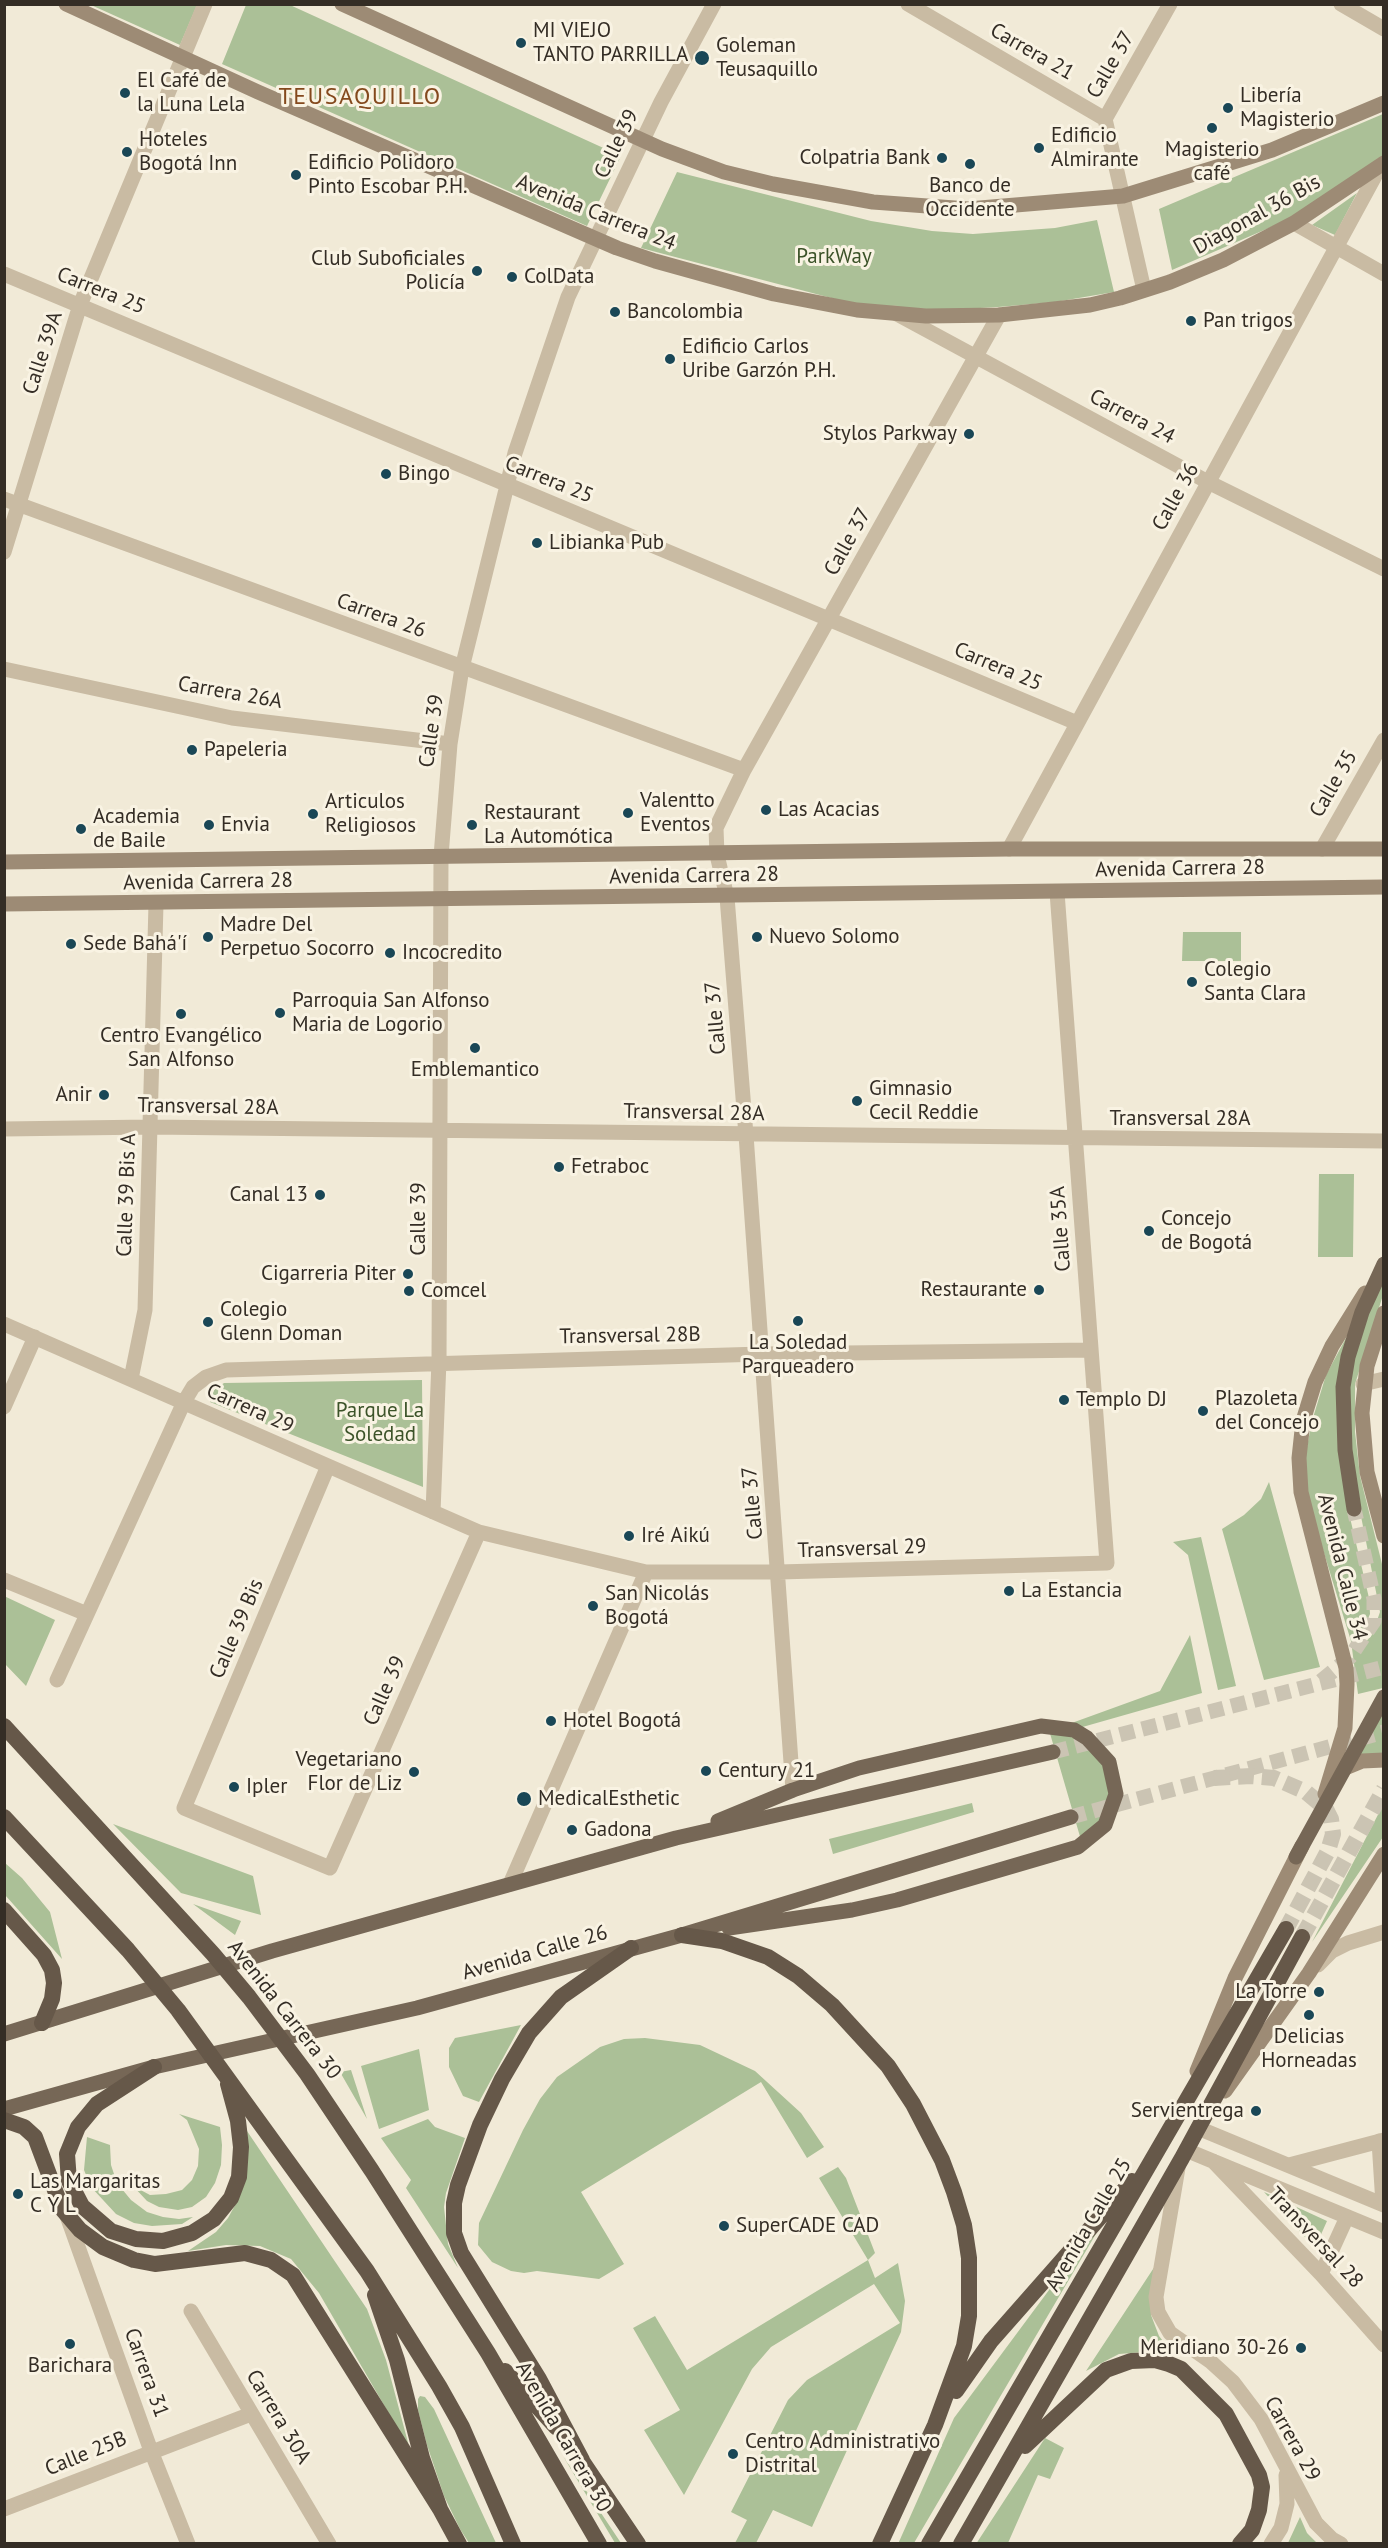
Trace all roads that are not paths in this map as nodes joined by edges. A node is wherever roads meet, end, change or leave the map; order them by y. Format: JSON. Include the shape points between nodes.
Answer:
{"nodes":[{"id":1,"x":66,"y":4,"type":"edge"},
{"id":2,"x":205,"y":4,"type":"edge"},
{"id":3,"x":342,"y":4,"type":"edge"},
{"id":4,"x":714,"y":4,"type":"edge"},
{"id":5,"x":908,"y":4,"type":"edge"},
{"id":6,"x":1170,"y":4,"type":"edge"},
{"id":7,"x":1341,"y":4,"type":"edge"},
{"id":8,"x":372,"y":11,"type":"edge"},
{"id":9,"x":1383,"y":29,"type":"edge"},
{"id":10,"x":183,"y":58,"type":"junction"},
{"id":11,"x":1383,"y":103,"type":"edge"},
{"id":12,"x":1105,"y":118,"type":"junction"},
{"id":13,"x":642,"y":141,"type":"junction"},
{"id":14,"x":1382,"y":164,"type":"edge"},
{"id":15,"x":1123,"y":195,"type":"junction"},
{"id":16,"x":1294,"y":222,"type":"junction"},
{"id":17,"x":595,"y":238,"type":"junction"},
{"id":18,"x":1336,"y":247,"type":"junction"},
{"id":19,"x":4,"y":274,"type":"edge"},
{"id":20,"x":1383,"y":274,"type":"edge"},
{"id":21,"x":1144,"y":290,"type":"junction"},
{"id":22,"x":80,"y":305,"type":"junction"},
{"id":23,"x":895,"y":314,"type":"junction"},
{"id":24,"x":999,"y":315,"type":"junction"},
{"id":25,"x":975,"y":357,"type":"junction"},
{"id":26,"x":1208,"y":482,"type":"junction"},
{"id":27,"x":507,"y":485,"type":"junction"},
{"id":28,"x":11,"y":502,"type":"edge"},
{"id":29,"x":4,"y":552,"type":"edge"},
{"id":30,"x":1383,"y":569,"type":"edge"},
{"id":31,"x":829,"y":618,"type":"junction"},
{"id":32,"x":462,"y":668,"type":"junction"},
{"id":33,"x":4,"y":669,"type":"edge"},
{"id":34,"x":1077,"y":723,"type":"junction"},
{"id":35,"x":1383,"y":740,"type":"edge"},
{"id":36,"x":450,"y":744,"type":"junction"},
{"id":37,"x":744,"y":770,"type":"junction"},
{"id":38,"x":1009,"y":849,"type":"junction"},
{"id":39,"x":1322,"y":849,"type":"junction"},
{"id":40,"x":1383,"y":849,"type":"edge"},
{"id":41,"x":717,"y":855,"type":"junction"},
{"id":42,"x":441,"y":856,"type":"junction"},
{"id":43,"x":4,"y":862,"type":"edge"},
{"id":44,"x":1383,"y":887,"type":"edge"},
{"id":45,"x":1057,"y":892,"type":"junction"},
{"id":46,"x":727,"y":897,"type":"junction"},
{"id":47,"x":441,"y":900,"type":"junction"},
{"id":48,"x":4,"y":904,"type":"edge"},
{"id":49,"x":156,"y":904,"type":"junction"},
{"id":50,"x":150,"y":1127,"type":"junction"},
{"id":51,"x":4,"y":1129,"type":"edge"},
{"id":52,"x":440,"y":1131,"type":"junction"},
{"id":53,"x":746,"y":1135,"type":"junction"},
{"id":54,"x":1075,"y":1139,"type":"junction"},
{"id":55,"x":1383,"y":1141,"type":"edge"},
{"id":56,"x":1383,"y":1263,"type":"edge"},
{"id":57,"x":1383,"y":1312,"type":"edge"},
{"id":58,"x":4,"y":1323,"type":"edge"},
{"id":59,"x":35,"y":1337,"type":"junction"},
{"id":60,"x":1091,"y":1350,"type":"junction"},
{"id":61,"x":762,"y":1354,"type":"junction"},
{"id":62,"x":439,"y":1361,"type":"junction"},
{"id":63,"x":131,"y":1379,"type":"junction"},
{"id":64,"x":1383,"y":1379,"type":"edge"},
{"id":65,"x":1363,"y":1384,"type":"junction"},
{"id":66,"x":184,"y":1402,"type":"junction"},
{"id":67,"x":4,"y":1407,"type":"edge"},
{"id":68,"x":328,"y":1466,"type":"junction"},
{"id":69,"x":1354,"y":1509,"type":"tunnel mouth"},
{"id":70,"x":433,"y":1512,"type":"junction"},
{"id":71,"x":479,"y":1532,"type":"junction"},
{"id":72,"x":1383,"y":1536,"type":"edge"},
{"id":73,"x":1107,"y":1563,"type":"joint"},
{"id":74,"x":646,"y":1572,"type":"junction"},
{"id":75,"x":779,"y":1572,"type":"junction"},
{"id":76,"x":4,"y":1580,"type":"edge"},
{"id":77,"x":87,"y":1614,"type":"junction"},
{"id":78,"x":57,"y":1680,"type":"dead end"},
{"id":79,"x":1383,"y":1697,"type":"edge"},
{"id":80,"x":4,"y":1726,"type":"edge"},
{"id":81,"x":1053,"y":1752,"type":"tunnel mouth"},
{"id":82,"x":1383,"y":1760,"type":"edge"},
{"id":83,"x":1345,"y":1768,"type":"junction"},
{"id":84,"x":793,"y":1790,"type":"junction"},
{"id":85,"x":4,"y":1817,"type":"edge"},
{"id":86,"x":1071,"y":1817,"type":"tunnel mouth"},
{"id":87,"x":676,"y":1838,"type":"junction"},
{"id":88,"x":1383,"y":1854,"type":"edge"},
{"id":89,"x":1296,"y":1857,"type":"junction"},
{"id":90,"x":330,"y":1868,"type":"joint"},
{"id":91,"x":510,"y":1884,"type":"junction"},
{"id":92,"x":4,"y":1910,"type":"edge"},
{"id":93,"x":1286,"y":1929,"type":"tunnel mouth"},
{"id":94,"x":1383,"y":1932,"type":"edge"},
{"id":95,"x":682,"y":1935,"type":"junction"},
{"id":96,"x":1302,"y":1936,"type":"tunnel mouth"},
{"id":97,"x":631,"y":1948,"type":"junction"},
{"id":98,"x":1309,"y":1973,"type":"junction"},
{"id":99,"x":42,"y":2023,"type":"junction"},
{"id":100,"x":4,"y":2034,"type":"edge"},
{"id":101,"x":154,"y":2067,"type":"junction"},
{"id":102,"x":223,"y":2069,"type":"junction"},
{"id":103,"x":4,"y":2109,"type":"edge"},
{"id":104,"x":1178,"y":2119,"type":"junction"},
{"id":105,"x":4,"y":2120,"type":"edge"},
{"id":106,"x":1198,"y":2128,"type":"junction"},
{"id":107,"x":1381,"y":2141,"type":"edge"},
{"id":108,"x":1158,"y":2151,"type":"junction"},
{"id":109,"x":1182,"y":2156,"type":"junction"},
{"id":110,"x":1213,"y":2161,"type":"junction"},
{"id":111,"x":1289,"y":2165,"type":"junction"},
{"id":112,"x":1383,"y":2205,"type":"edge"},
{"id":113,"x":67,"y":2216,"type":"junction"},
{"id":114,"x":1347,"y":2217,"type":"junction"},
{"id":115,"x":1383,"y":2232,"type":"edge"},
{"id":116,"x":367,"y":2271,"type":"junction"},
{"id":117,"x":1321,"y":2274,"type":"junction"},
{"id":118,"x":191,"y":2311,"type":"dead end"},
{"id":119,"x":1383,"y":2345,"type":"edge"},
{"id":120,"x":488,"y":2353,"type":"junction"},
{"id":121,"x":251,"y":2414,"type":"junction"},
{"id":122,"x":935,"y":2425,"type":"junction"},
{"id":123,"x":1276,"y":2444,"type":"junction"},
{"id":124,"x":151,"y":2451,"type":"junction"},
{"id":125,"x":1011,"y":2459,"type":"junction"},
{"id":126,"x":582,"y":2460,"type":"junction"},
{"id":127,"x":4,"y":2509,"type":"edge"},
{"id":128,"x":440,"y":2509,"type":"junction"},
{"id":129,"x":188,"y":2544,"type":"edge"},
{"id":130,"x":329,"y":2544,"type":"edge"},
{"id":131,"x":459,"y":2544,"type":"edge"},
{"id":132,"x":513,"y":2544,"type":"edge"},
{"id":133,"x":599,"y":2544,"type":"edge"},
{"id":134,"x":638,"y":2544,"type":"edge"},
{"id":135,"x":880,"y":2544,"type":"edge"},
{"id":136,"x":929,"y":2544,"type":"edge"},
{"id":137,"x":961,"y":2544,"type":"edge"},
{"id":138,"x":1240,"y":2544,"type":"edge"},
{"id":139,"x":1271,"y":2544,"type":"edge"},
{"id":140,"x":1341,"y":2544,"type":"edge"}],
"edges":[{"from":1,"to":10,"type":"main road","name":"Avenida Carrera 24"},
{"from":2,"to":10,"type":"street","name":"Calle 39A"},
{"from":3,"to":8,"type":"main road"},
{"from":4,"to":13,"type":"street","name":"Calle 39"},
{"from":5,"to":12,"type":"street","name":"Carrera 21"},
{"from":6,"to":12,"type":"street","name":"Calle 37"},
{"from":7,"to":9,"type":"street"},
{"from":8,"to":13,"type":"main road"},
{"from":10,"to":17,"type":"main road","name":"Avenida Carrera 24"},
{"from":10,"to":22,"type":"street","name":"Calle 39A"},
{"from":11,"to":15,"type":"main road","via":[[1272,150]]},
{"from":12,"to":15,"type":"street","name":"Calle 37"},
{"from":13,"to":15,"type":"main road","via":[[724,171],[873,202],[968,209]]},
{"from":13,"to":17,"type":"street","name":"Calle 39"},
{"from":14,"to":16,"type":"main road","name":"Diagonal 36 Bis"},
{"from":14,"to":18,"type":"street","name":"Calle 36"},
{"from":15,"to":21,"type":"street","name":"Calle 37"},
{"from":16,"to":18,"type":"street"},
{"from":16,"to":21,"type":"main road","name":"Diagonal 36 Bis","via":[[1202,270]]},
{"from":17,"to":23,"type":"main road","name":"Avenida Carrera 24","via":[[656,261],[774,294]]},
{"from":17,"to":27,"type":"street","name":"Calle 39","via":[[568,297],[537,384]]},
{"from":18,"to":20,"type":"street"},
{"from":18,"to":26,"type":"street","name":"Calle 36"},
{"from":19,"to":22,"type":"street","name":"Carrera 25"},
{"from":21,"to":24,"type":"main road","name":"Avenida Carrera 24","via":[[1090,305]]},
{"from":22,"to":27,"type":"street","name":"Carrera 25"},
{"from":22,"to":28,"type":"street","name":"Calle 39A"},
{"from":23,"to":24,"type":"main road","name":"Avenida Carrera 24"},
{"from":23,"to":25,"type":"street","name":"Carrera 24"},
{"from":24,"to":25,"type":"street","name":"Calle 37"},
{"from":25,"to":26,"type":"street","name":"Carrera 24"},
{"from":25,"to":31,"type":"street","name":"Calle 37"},
{"from":26,"to":30,"type":"street","name":"Carrera 24"},
{"from":26,"to":34,"type":"street","name":"Calle 36"},
{"from":27,"to":31,"type":"street","name":"Carrera 25"},
{"from":27,"to":32,"type":"street","name":"Calle 39"},
{"from":28,"to":29,"type":"street","name":"Calle 39A"},
{"from":28,"to":32,"type":"street","name":"Carrera 26"},
{"from":31,"to":34,"type":"street","name":"Carrera 25"},
{"from":31,"to":37,"type":"street","name":"Calle 37"},
{"from":32,"to":36,"type":"street","name":"Calle 39"},
{"from":32,"to":37,"type":"street","name":"Carrera 26"},
{"from":33,"to":36,"type":"street","name":"Carrera 26A","via":[[232,718]]},
{"from":34,"to":38,"type":"street","name":"Calle 36"},
{"from":35,"to":39,"type":"street","name":"Calle 35"},
{"from":36,"to":42,"type":"street","name":"Calle 39"},
{"from":37,"to":41,"type":"street","name":"Calle 37","via":[[716,828]]},
{"from":38,"to":39,"type":"main road","name":"Avenida Carrera 28"},
{"from":38,"to":41,"type":"main road","name":"Avenida Carrera 28"},
{"from":39,"to":40,"type":"main road","name":"Avenida Carrera 28"},
{"from":41,"to":42,"type":"main road","name":"Avenida Carrera 28"},
{"from":41,"to":46,"type":"street","name":"Calle 37"},
{"from":42,"to":43,"type":"main road","name":"Avenida Carrera 28"},
{"from":42,"to":47,"type":"street","name":"Calle 39"},
{"from":44,"to":45,"type":"main road","name":"Avenida Carrera 28"},
{"from":45,"to":46,"type":"main road","name":"Avenida Carrera 28"},
{"from":45,"to":54,"type":"street","name":"Calle 35A"},
{"from":46,"to":47,"type":"main road","name":"Avenida Carrera 28"},
{"from":46,"to":53,"type":"street","name":"Calle 37"},
{"from":47,"to":49,"type":"main road","name":"Avenida Carrera 28"},
{"from":47,"to":52,"type":"street","name":"Calle 39"},
{"from":48,"to":49,"type":"main road","name":"Avenida Carrera 28"},
{"from":49,"to":50,"type":"street","name":"Calle 39 Bis A"},
{"from":50,"to":51,"type":"street","name":"Transversal 28A"},
{"from":50,"to":52,"type":"street","name":"Transversal 28A"},
{"from":50,"to":63,"type":"street","name":"Calle 39 Bis A","via":[[145,1310]]},
{"from":52,"to":53,"type":"street","name":"Transversal 28A"},
{"from":52,"to":62,"type":"street","name":"Calle 39"},
{"from":53,"to":54,"type":"street","name":"Transversal 28A"},
{"from":53,"to":61,"type":"street","name":"Calle 37"},
{"from":54,"to":55,"type":"street","name":"Transversal 28A"},
{"from":54,"to":60,"type":"street","name":"Calle 35A"},
{"from":56,"to":69,"type":"main road","via":[[1362,1312],[1343,1387],[1345,1450]]},
{"from":56,"to":89,"type":"main road","name":"Avenida Calle 34","via":[[1332,1347],[1315,1382],[1303,1421],[1301,1492],[1346,1668],[1348,1706],[1346,1728],[1328,1788]]},
{"from":57,"to":65,"type":"main road"},
{"from":58,"to":59,"type":"street","name":"Carrera 29"},
{"from":59,"to":63,"type":"street","name":"Carrera 29"},
{"from":59,"to":67,"type":"street"},
{"from":60,"to":61,"type":"street","name":"Transversal 28B"},
{"from":60,"to":73,"type":"street","name":"Calle 35A"},
{"from":61,"to":62,"type":"street","name":"Transversal 28B"},
{"from":61,"to":75,"type":"street","name":"Calle 37"},
{"from":62,"to":66,"type":"street","name":"Transversal 28B","via":[[226,1370],[206,1377]]},
{"from":62,"to":70,"type":"street","name":"Calle 39"},
{"from":63,"to":66,"type":"street","name":"Carrera 29"},
{"from":64,"to":65,"type":"street"},
{"from":65,"to":72,"type":"main road","via":[[1368,1472]]},
{"from":66,"to":68,"type":"street","name":"Carrera 29"},
{"from":66,"to":77,"type":"street"},
{"from":68,"to":70,"type":"street","name":"Carrera 29"},
{"from":68,"to":90,"type":"street","name":"Calle 39 Bis","via":[[184,1808]]},
{"from":70,"to":71,"type":"street","name":"Carrera 29"},
{"from":71,"to":74,"type":"street","name":"Transversal 29"},
{"from":71,"to":90,"type":"street","name":"Calle 39"},
{"from":73,"to":75,"type":"street","name":"Transversal 29"},
{"from":74,"to":75,"type":"street","name":"Transversal 29"},
{"from":74,"to":91,"type":"street"},
{"from":75,"to":84,"type":"street","name":"Calle 37"},
{"from":76,"to":77,"type":"street"},
{"from":77,"to":78,"type":"street"},
{"from":79,"to":83,"type":"main road"},
{"from":80,"to":120,"type":"highway","name":"Avenida Carrera 30","via":[[249,1997],[307,2074]]},
{"from":81,"to":87,"type":"main road"},
{"from":82,"to":83,"type":"main road","via":[[1362,1761]]},
{"from":83,"to":89,"type":"main road"},
{"from":84,"to":87,"type":"main road"},
{"from":84,"to":95,"type":"main road","via":[[859,1768],[1041,1726],[1058,1726],[1074,1730],[1099,1749],[1109,1762],[1116,1794],[1105,1825],[1078,1847],[874,1905]]},
{"from":85,"to":102,"type":"highway","via":[[128,1950]]},
{"from":86,"to":95,"type":"main road","name":"Avenida Calle 26"},
{"from":87,"to":91,"type":"main road"},
{"from":88,"to":98,"type":"main road"},
{"from":89,"to":104,"type":"main road","name":"Avenida Calle 34","via":[[1235,1978]]},
{"from":91,"to":99,"type":"main road","via":[[272,1951]]},
{"from":92,"to":99,"type":"highway","via":[[44,1955],[52,1970],[52,1999]]},
{"from":93,"to":104,"type":"highway","name":"Avenida Calle 25"},
{"from":94,"to":98,"type":"street","via":[[1332,1951]]},
{"from":95,"to":97,"type":"main road","name":"Avenida Calle 26"},
{"from":95,"to":122,"type":"highway","via":[[746,1947],[798,1976],[862,2035],[888,2066],[942,2160],[964,2225],[969,2258],[969,2316],[964,2346]]},
{"from":96,"to":106,"type":"highway"},
{"from":97,"to":101,"type":"main road","name":"Avenida Calle 26","via":[[417,2008]]},
{"from":97,"to":126,"type":"highway","via":[[561,1997],[529,2032],[480,2125],[454,2203],[454,2233],[461,2253],[539,2379]]},
{"from":98,"to":106,"type":"main road"},
{"from":99,"to":100,"type":"main road"},
{"from":101,"to":102,"type":"highway","via":[[97,2103],[68,2147],[66,2172],[72,2190],[89,2214],[111,2231],[136,2239],[163,2241],[192,2234],[220,2213],[231,2198],[241,2167],[240,2133]]},
{"from":101,"to":103,"type":"main road","name":"Avenida Calle 26"},
{"from":102,"to":116,"type":"highway"},
{"from":104,"to":108,"type":"highway","name":"Avenida Calle 25"},
{"from":105,"to":113,"type":"highway","via":[[24,2127],[38,2142]]},
{"from":106,"to":109,"type":"highway"},
{"from":106,"to":111,"type":"street"},
{"from":107,"to":111,"type":"street"},
{"from":107,"to":112,"type":"street"},
{"from":108,"to":122,"type":"highway","via":[[991,2341]]},
{"from":108,"to":136,"type":"highway","name":"Avenida Calle 25"},
{"from":109,"to":110,"type":"street"},
{"from":109,"to":123,"type":"street","name":"Carrera 29","via":[[1156,2297],[1158,2312],[1170,2333],[1233,2382]]},
{"from":109,"to":125,"type":"highway"},
{"from":110,"to":114,"type":"street"},
{"from":110,"to":117,"type":"street","name":"Transversal 28"},
{"from":111,"to":112,"type":"street"},
{"from":113,"to":124,"type":"street","name":"Carrera 31"},
{"from":113,"to":128,"type":"highway","via":[[94,2242],[142,2262],[170,2263],[245,2253],[271,2260],[288,2271],[302,2285]]},
{"from":114,"to":115,"type":"street"},
{"from":114,"to":117,"type":"street"},
{"from":116,"to":128,"type":"highway"},
{"from":116,"to":132,"type":"highway","via":[[462,2427]]},
{"from":117,"to":119,"type":"street","name":"Transversal 28"},
{"from":118,"to":121,"type":"street","name":"Carrera 30A"},
{"from":120,"to":126,"type":"highway","name":"Avenida Carrera 30"},
{"from":120,"to":133,"type":"highway","name":"Avenida Carrera 30"},
{"from":121,"to":124,"type":"street","name":"Calle 25B"},
{"from":121,"to":130,"type":"street","name":"Carrera 30A"},
{"from":122,"to":135,"type":"highway"},
{"from":123,"to":139,"type":"street","via":[[1288,2489],[1281,2528]]},
{"from":123,"to":140,"type":"street","name":"Carrera 29","via":[[1316,2523]]},
{"from":124,"to":127,"type":"street","name":"Calle 25B"},
{"from":124,"to":129,"type":"street","name":"Carrera 31"},
{"from":125,"to":137,"type":"highway"},
{"from":125,"to":138,"type":"highway","via":[[1106,2370],[1131,2361],[1168,2364],[1180,2369],[1226,2414],[1259,2475],[1259,2510],[1252,2530]]},
{"from":126,"to":134,"type":"highway","name":"Avenida Carrera 30"},
{"from":128,"to":131,"type":"highway"}]}
